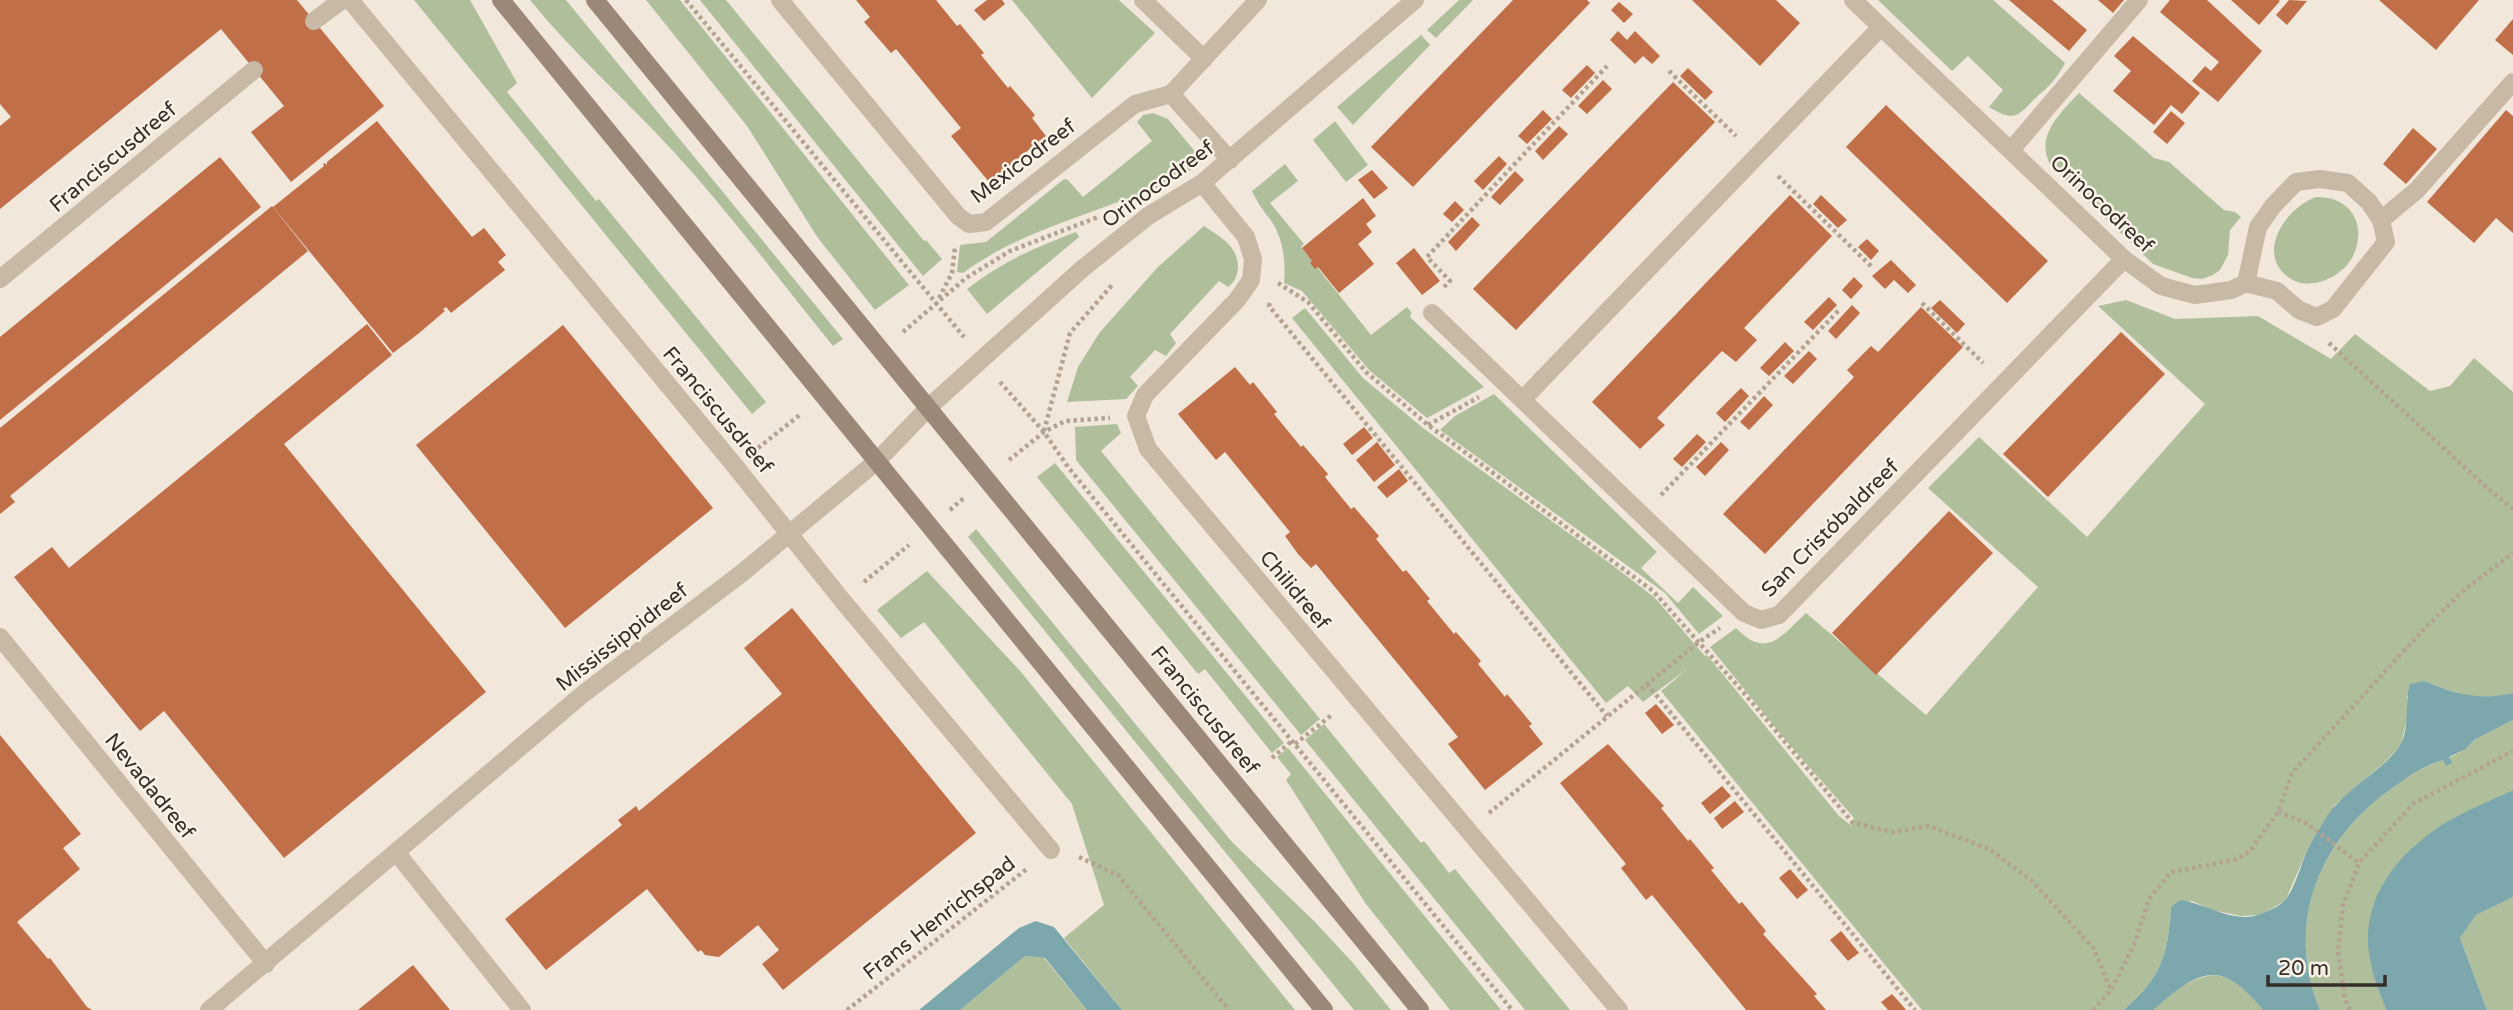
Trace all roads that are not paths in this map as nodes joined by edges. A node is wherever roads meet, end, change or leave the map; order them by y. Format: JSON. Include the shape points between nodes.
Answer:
{"nodes":[{"id":1,"x":342,"y":0,"type":"edge"},
{"id":2,"x":350,"y":0,"type":"edge"},
{"id":3,"x":501,"y":0,"type":"edge"},
{"id":4,"x":595,"y":0,"type":"edge"},
{"id":5,"x":780,"y":0,"type":"edge"},
{"id":6,"x":1143,"y":0,"type":"edge"},
{"id":7,"x":1258,"y":0,"type":"edge"},
{"id":8,"x":1415,"y":0,"type":"edge"},
{"id":9,"x":1853,"y":0,"type":"edge"},
{"id":10,"x":2139,"y":0,"type":"edge"},
{"id":11,"x":314,"y":21,"type":"dead end"},
{"id":12,"x":1881,"y":27,"type":"junction"},
{"id":13,"x":1204,"y":59,"type":"junction"},
{"id":14,"x":254,"y":70,"type":"dead end"},
{"id":15,"x":2513,"y":82,"type":"edge"},
{"id":16,"x":1171,"y":94,"type":"junction"},
{"id":17,"x":2011,"y":150,"type":"junction"},
{"id":18,"x":1230,"y":160,"type":"junction"},
{"id":19,"x":1202,"y":183,"type":"junction"},
{"id":20,"x":2381,"y":220,"type":"junction"},
{"id":21,"x":2124,"y":259,"type":"junction"},
{"id":22,"x":0,"y":279,"type":"edge"},
{"id":23,"x":2246,"y":283,"type":"junction"},
{"id":24,"x":1432,"y":313,"type":"road end"},
{"id":25,"x":1523,"y":399,"type":"junction"},
{"id":26,"x":929,"y":407,"type":"junction"},
{"id":27,"x":877,"y":461,"type":"junction"},
{"id":28,"x":789,"y":533,"type":"junction"},
{"id":29,"x":0,"y":638,"type":"edge"},
{"id":30,"x":1051,"y":850,"type":"road end"},
{"id":31,"x":396,"y":852,"type":"junction"},
{"id":32,"x":266,"y":964,"type":"junction"},
{"id":33,"x":209,"y":1010,"type":"edge"},
{"id":34,"x":522,"y":1010,"type":"edge"},
{"id":35,"x":1324,"y":1010,"type":"edge"},
{"id":36,"x":1420,"y":1010,"type":"edge"},
{"id":37,"x":1619,"y":1010,"type":"edge"}],
"edges":[{"from":1,"to":11,"type":"street"},
{"from":2,"to":28,"type":"street","name":"Franciscusdreef"},
{"from":3,"to":27,"type":"main road"},
{"from":4,"to":26,"type":"main road","name":"Franciscusdreef"},
{"from":5,"to":16,"type":"street","name":"Mexicodreef","via":[[969,224],[986,222],[1135,104]]},
{"from":6,"to":13,"type":"street"},
{"from":7,"to":13,"type":"street"},
{"from":8,"to":18,"type":"street","name":"Orinocodreef"},
{"from":9,"to":12,"type":"street","name":"Orinocodreef"},
{"from":10,"to":17,"type":"street"},
{"from":12,"to":17,"type":"street","name":"Orinocodreef"},
{"from":12,"to":25,"type":"street"},
{"from":13,"to":16,"type":"street"},
{"from":14,"to":22,"type":"street","name":"Franciscusdreef"},
{"from":15,"to":20,"type":"street","via":[[2417,190]]},
{"from":16,"to":18,"type":"street"},
{"from":17,"to":21,"type":"street","name":"Orinocodreef"},
{"from":18,"to":19,"type":"street","name":"Orinocodreef"},
{"from":19,"to":26,"type":"street","name":"Orinocodreef","via":[[1148,216],[1082,269]]},
{"from":19,"to":37,"type":"street","name":"Chilidreef","via":[[1246,237],[1253,259],[1251,279],[1237,300],[1145,395],[1136,416],[1148,449]]},
{"from":20,"to":23,"type":"street","via":[[2386,242],[2333,309],[2317,317],[2298,310],[2277,291]]},
{"from":20,"to":23,"type":"street","via":[[2348,183],[2296,182],[2258,227]]},
{"from":21,"to":23,"type":"street","name":"Orinocodreef","via":[[2161,286],[2195,295]]},
{"from":21,"to":25,"type":"street","name":"San Cristóbaldreef","via":[[1779,615],[1761,620],[1744,612]]},
{"from":24,"to":25,"type":"street","name":"San Cristóbaldreef"},
{"from":26,"to":27,"type":"street"},
{"from":26,"to":36,"type":"main road","name":"Franciscusdreef"},
{"from":27,"to":28,"type":"street","name":"Mississippidreef"},
{"from":27,"to":35,"type":"main road"},
{"from":28,"to":30,"type":"street","name":"Franciscusdreef"},
{"from":28,"to":31,"type":"street","name":"Mississippidreef","via":[[583,694]]},
{"from":29,"to":32,"type":"street","name":"Nevadadreef"},
{"from":31,"to":32,"type":"street","name":"Mississippidreef"},
{"from":31,"to":34,"type":"street"},
{"from":32,"to":33,"type":"street","name":"Mississippidreef"}]}
